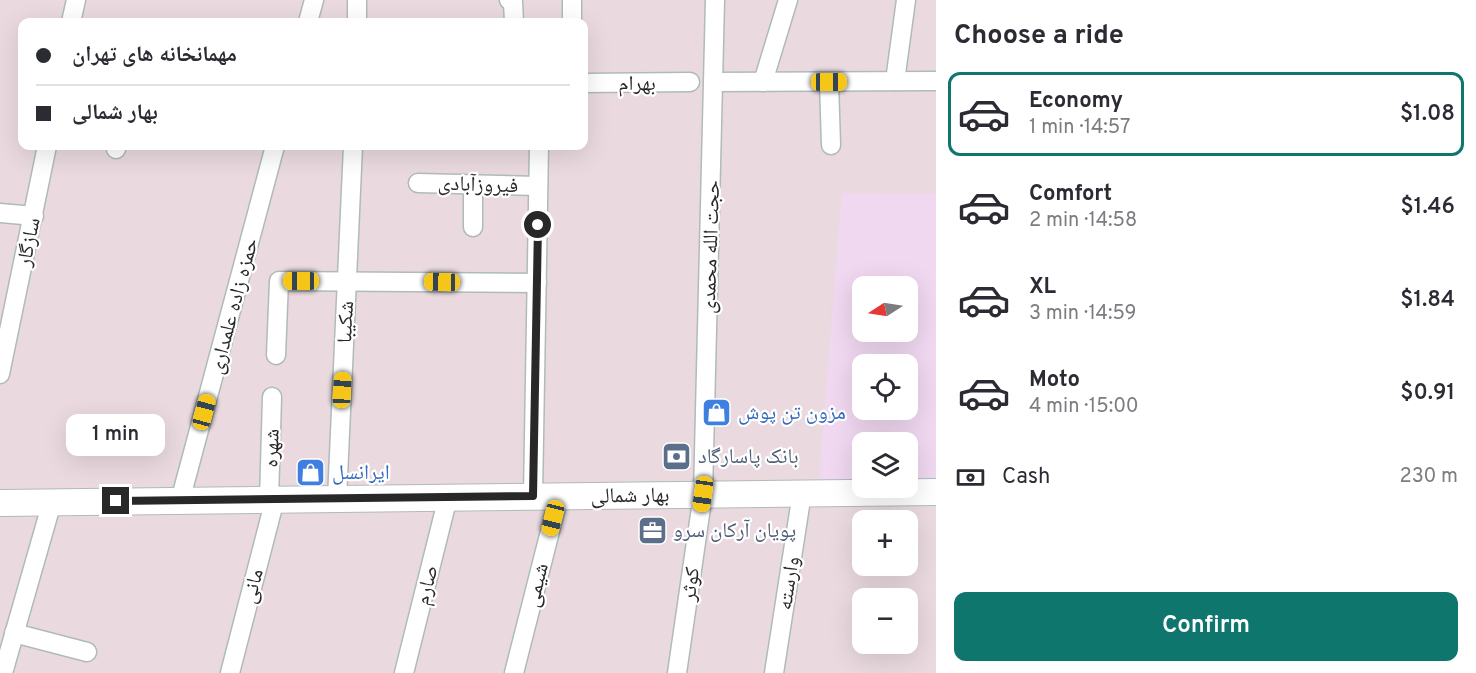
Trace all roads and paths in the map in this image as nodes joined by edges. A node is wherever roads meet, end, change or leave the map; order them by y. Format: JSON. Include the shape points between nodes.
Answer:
{"nodes":[{"id":1,"x":76,"y":0,"type":"edge"},
{"id":2,"x":357,"y":0,"type":"edge"},
{"id":3,"x":509,"y":0,"type":"edge"},
{"id":4,"x":572,"y":0,"type":"edge"},
{"id":5,"x":715,"y":0,"type":"edge"},
{"id":6,"x":788,"y":0,"type":"edge"},
{"id":7,"x":906,"y":0,"type":"edge"},
{"id":8,"x":311,"y":1,"type":"edge"},
{"id":9,"x":72,"y":18,"type":"edge"},
{"id":10,"x":309,"y":18,"type":"edge"},
{"id":11,"x":357,"y":18,"type":"edge"},
{"id":12,"x":514,"y":18,"type":"edge"},
{"id":13,"x":572,"y":18,"type":"edge"},
{"id":14,"x":895,"y":81,"type":"junction"},
{"id":15,"x":936,"y":81,"type":"edge"},
{"id":16,"x":690,"y":82,"type":"dead end"},
{"id":17,"x":715,"y":82,"type":"junction"},
{"id":18,"x":763,"y":82,"type":"junction"},
{"id":19,"x":829,"y":82,"type":"junction"},
{"id":20,"x":588,"y":83,"type":"edge"},
{"id":21,"x":831,"y":145,"type":"dead end"},
{"id":22,"x":46,"y":150,"type":"edge"},
{"id":23,"x":274,"y":150,"type":"edge"},
{"id":24,"x":353,"y":150,"type":"edge"},
{"id":25,"x":539,"y":150,"type":"edge"},
{"id":26,"x":417,"y":183,"type":"dead end"},
{"id":27,"x":473,"y":184,"type":"junction"},
{"id":28,"x":538,"y":186,"type":"junction"},
{"id":29,"x":0,"y":213,"type":"edge"},
{"id":30,"x":34,"y":216,"type":"junction"},
{"id":31,"x":472,"y":227,"type":"dead end"},
{"id":32,"x":346,"y":281,"type":"junction"},
{"id":33,"x":537,"y":283,"type":"junction"},
{"id":34,"x":276,"y":355,"type":"dead end"},
{"id":35,"x":0,"y":374,"type":"edge"},
{"id":36,"x":272,"y":397,"type":"dead end"},
{"id":37,"x":936,"y":492,"type":"edge"},
{"id":38,"x":802,"y":493,"type":"junction"},
{"id":39,"x":703,"y":494,"type":"junction"},
{"id":40,"x":546,"y":496,"type":"junction"},
{"id":41,"x":448,"y":497,"type":"junction"},
{"id":42,"x":337,"y":499,"type":"junction"},
{"id":43,"x":272,"y":500,"type":"junction"},
{"id":44,"x":180,"y":501,"type":"junction"},
{"id":45,"x":52,"y":502,"type":"junction"},
{"id":46,"x":0,"y":503,"type":"edge"},
{"id":47,"x":14,"y":633,"type":"junction"},
{"id":48,"x":87,"y":652,"type":"dead end"},
{"id":49,"x":3,"y":673,"type":"edge"},
{"id":50,"x":230,"y":673,"type":"edge"},
{"id":51,"x":404,"y":673,"type":"edge"},
{"id":52,"x":514,"y":673,"type":"edge"},
{"id":53,"x":677,"y":673,"type":"edge"},
{"id":54,"x":774,"y":673,"type":"edge"}],
"edges":[{"from":1,"to":9,"type":"street"},
{"from":2,"to":11,"type":"street"},
{"from":3,"to":12,"type":"street","via":[[515,8]]},
{"from":4,"to":13,"type":"street"},
{"from":5,"to":17,"type":"street","name":"حجت الله محمدی"},
{"from":6,"to":18,"type":"street"},
{"from":7,"to":14,"type":"street"},
{"from":8,"to":10,"type":"street"},
{"from":14,"to":15,"type":"street"},
{"from":14,"to":19,"type":"street"},
{"from":16,"to":20,"type":"street","name":"بهرام"},
{"from":17,"to":18,"type":"street"},
{"from":17,"to":39,"type":"street","name":"حجت الله محمدی"},
{"from":18,"to":19,"type":"street"},
{"from":19,"to":21,"type":"street"},
{"from":22,"to":30,"type":"street","name":"سازگار"},
{"from":23,"to":44,"type":"street","name":"حمزه زاده علمداری"},
{"from":24,"to":32,"type":"street","name":"شکیبا"},
{"from":25,"to":28,"type":"street","name":"شیمی"},
{"from":26,"to":27,"type":"street","name":"فیروزآبادی"},
{"from":27,"to":28,"type":"street","name":"فیروزآبادی"},
{"from":27,"to":31,"type":"street"},
{"from":28,"to":33,"type":"street","name":"شیمی"},
{"from":29,"to":30,"type":"street"},
{"from":30,"to":35,"type":"street","name":"سازگار"},
{"from":32,"to":33,"type":"street"},
{"from":32,"to":34,"type":"street","via":[[279,281]]},
{"from":32,"to":42,"type":"street","name":"شکیبا"},
{"from":33,"to":40,"type":"street","name":"شیمی"},
{"from":36,"to":43,"type":"street","name":"شهره"},
{"from":37,"to":38,"type":"main road","name":"بهار شمالی"},
{"from":38,"to":39,"type":"main road","name":"بهار شمالی"},
{"from":38,"to":54,"type":"street","name":"وارسته"},
{"from":39,"to":40,"type":"main road","name":"بهار شمالی"},
{"from":39,"to":53,"type":"street","name":"کوثر"},
{"from":40,"to":41,"type":"main road","name":"بهار شمالی"},
{"from":40,"to":52,"type":"street","name":"شیمی"},
{"from":41,"to":42,"type":"main road","name":"بهار شمالی"},
{"from":41,"to":51,"type":"street","name":"صارم"},
{"from":42,"to":43,"type":"main road","name":"بهار شمالی"},
{"from":43,"to":44,"type":"main road","name":"بهار شمالی"},
{"from":43,"to":50,"type":"street","name":"مانی"},
{"from":44,"to":45,"type":"main road","name":"بهار شمالی"},
{"from":45,"to":46,"type":"main road","name":"بهار شمالی"},
{"from":45,"to":47,"type":"street"},
{"from":47,"to":48,"type":"street"},
{"from":47,"to":49,"type":"street"}]}
